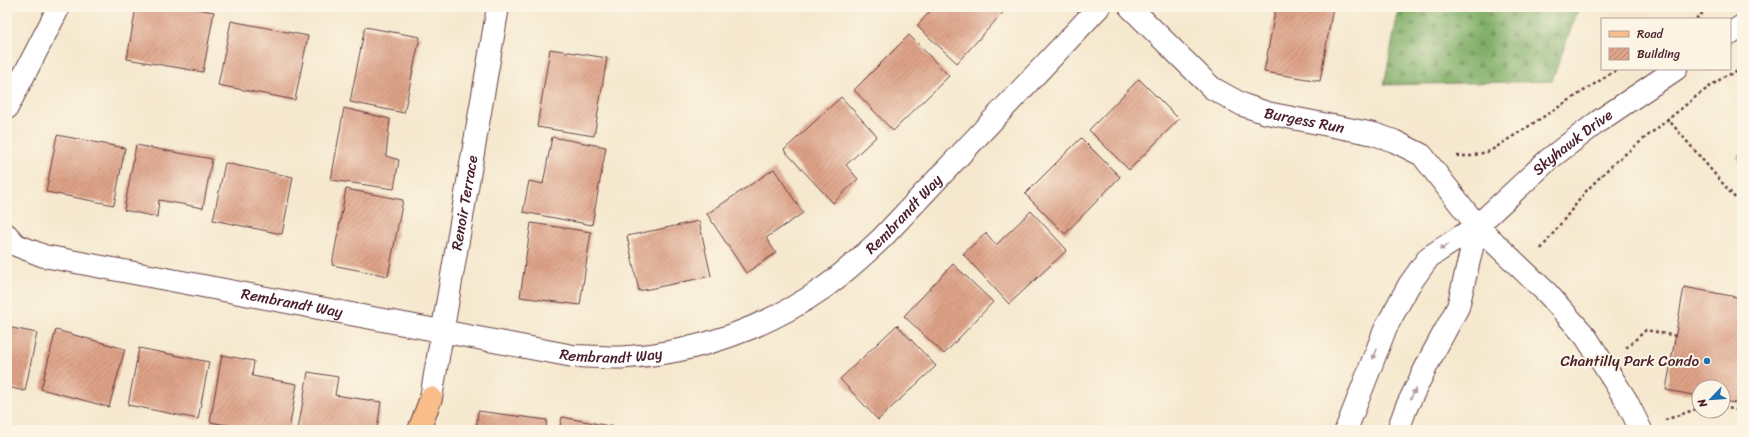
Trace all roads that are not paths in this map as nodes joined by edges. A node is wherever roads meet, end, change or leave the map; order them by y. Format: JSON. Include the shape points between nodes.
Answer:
{"nodes":[{"id":1,"x":59,"y":7,"type":"edge"},
{"id":2,"x":498,"y":7,"type":"edge"},
{"id":3,"x":1099,"y":7,"type":"edge"},
{"id":4,"x":1130,"y":7,"type":"edge"},
{"id":5,"x":1742,"y":26,"type":"edge"},
{"id":6,"x":1731,"y":33,"type":"edge"},
{"id":7,"x":1675,"y":70,"type":"edge"},
{"id":8,"x":7,"y":108,"type":"edge"},
{"id":9,"x":1477,"y":226,"type":"junction"},
{"id":10,"x":7,"y":235,"type":"edge"},
{"id":11,"x":442,"y":330,"type":"junction"},
{"id":12,"x":431,"y":398,"type":"junction"},
{"id":13,"x":419,"y":430,"type":"edge"},
{"id":14,"x":429,"y":430,"type":"edge"},
{"id":15,"x":1346,"y":430,"type":"edge"},
{"id":16,"x":1398,"y":430,"type":"edge"},
{"id":17,"x":1641,"y":430,"type":"edge"}],
"edges":[{"from":1,"to":8,"type":"street"},
{"from":2,"to":11,"type":"street","name":"Renoir Terrace"},
{"from":3,"to":11,"type":"street","name":"Rembrandt Way","via":[[882,238],[825,286],[781,312],[718,340],[675,352],[627,358],[573,356]]},
{"from":4,"to":9,"type":"street","name":"Burgess Run","via":[[1212,88],[1243,104],[1267,113],[1374,134],[1422,156]]},
{"from":5,"to":6,"type":"street"},
{"from":7,"to":9,"type":"street","name":"Skyhawk Drive","via":[[1548,160]]},
{"from":9,"to":15,"type":"street","name":"Skyhawk Drive","one_way":true,"via":[[1429,257],[1409,285],[1386,327]]},
{"from":16,"to":9,"type":"street","one_way":true,"via":[[1406,408],[1458,307]]},
{"from":9,"to":17,"type":"street","name":"Burgess Run","via":[[1548,294],[1586,337],[1626,400]]},
{"from":10,"to":11,"type":"street","name":"Rembrandt Way","via":[[16,245],[44,256]]},
{"from":11,"to":12,"type":"street","name":"Renoir Terrace"},
{"from":12,"to":13,"type":"main road"},
{"from":12,"to":14,"type":"main road"}]}
